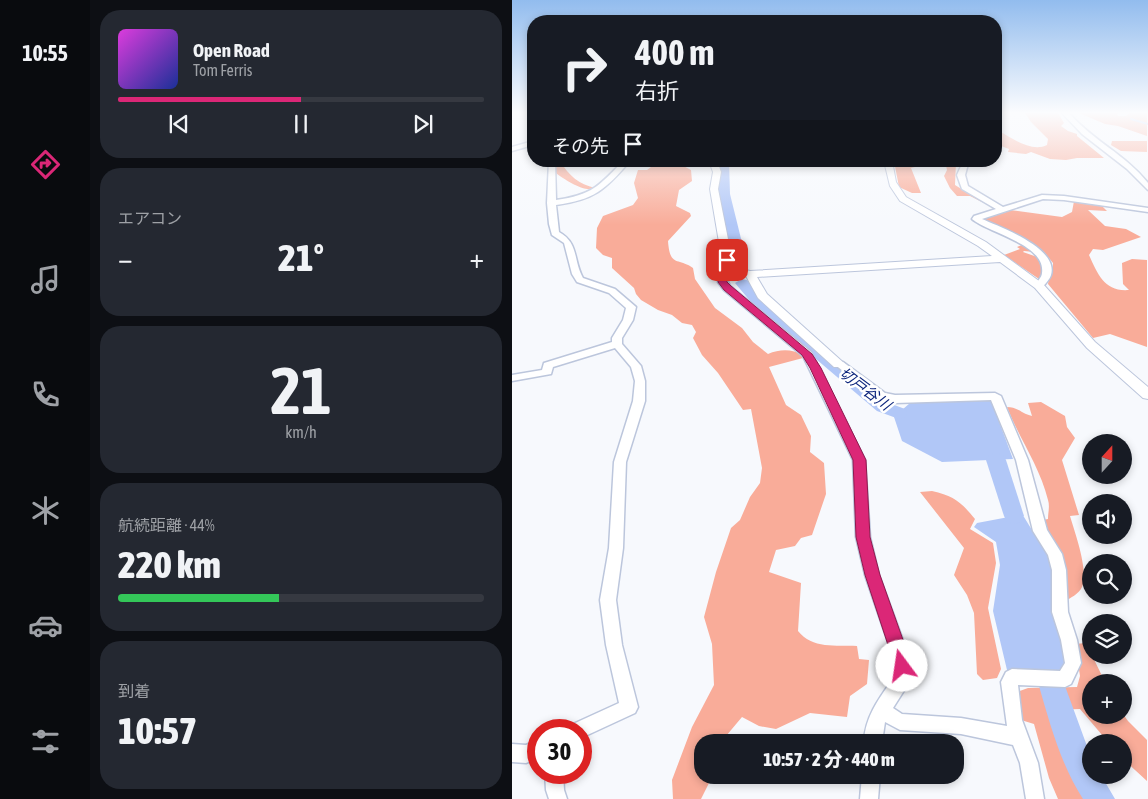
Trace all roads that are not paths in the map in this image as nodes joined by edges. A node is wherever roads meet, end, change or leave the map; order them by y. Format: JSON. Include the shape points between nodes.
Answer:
{"nodes":[{"id":1,"x":1106,"y":150,"type":"edge"},
{"id":2,"x":552,"y":167,"type":"edge"},
{"id":3,"x":621,"y":167,"type":"edge"},
{"id":4,"x":715,"y":167,"type":"edge"},
{"id":5,"x":889,"y":167,"type":"edge"},
{"id":6,"x":964,"y":167,"type":"edge"},
{"id":7,"x":1148,"y":188,"type":"edge"},
{"id":8,"x":551,"y":203,"type":"junction"},
{"id":9,"x":1002,"y":210,"type":"junction"},
{"id":10,"x":1148,"y":210,"type":"edge"},
{"id":11,"x":1002,"y":259,"type":"junction"},
{"id":12,"x":730,"y":263,"type":"junction"},
{"id":13,"x":750,"y":274,"type":"junction"},
{"id":14,"x":1039,"y":286,"type":"junction"},
{"id":15,"x":618,"y":344,"type":"junction"},
{"id":16,"x":839,"y":364,"type":"joint"},
{"id":17,"x":512,"y":378,"type":"edge"},
{"id":18,"x":1148,"y":395,"type":"edge"},
{"id":19,"x":881,"y":710,"type":"junction"},
{"id":20,"x":592,"y":724,"type":"edge"},
{"id":21,"x":873,"y":734,"type":"edge"},
{"id":22,"x":1019,"y":737,"type":"junction"},
{"id":23,"x":512,"y":753,"type":"edge"},
{"id":24,"x":527,"y":754,"type":"edge"},
{"id":25,"x":555,"y":784,"type":"edge"},
{"id":26,"x":871,"y":784,"type":"edge"},
{"id":27,"x":558,"y":799,"type":"edge"},
{"id":28,"x":869,"y":799,"type":"edge"},
{"id":29,"x":1035,"y":799,"type":"edge"}],
"edges":[{"from":1,"to":7,"type":"street","via":[[1134,172]]},
{"from":2,"to":8,"type":"street","via":[[554,192]]},
{"from":3,"to":8,"type":"street","via":[[599,190],[574,200]]},
{"from":4,"to":12,"type":"street","via":[[714,189]]},
{"from":5,"to":11,"type":"street","via":[[895,191],[903,199]]},
{"from":6,"to":9,"type":"street","via":[[961,175],[965,187]]},
{"from":8,"to":15,"type":"street","via":[[554,233],[567,239],[572,264],[580,280],[612,290],[631,307],[628,320],[617,338]]},
{"from":9,"to":10,"type":"street","via":[[1053,196]]},
{"from":9,"to":14,"type":"street","via":[[976,219],[1025,243],[1046,259],[1049,271]]},
{"from":11,"to":13,"type":"street"},
{"from":11,"to":14,"type":"street"},
{"from":12,"to":13,"type":"street","via":[[738,271]]},
{"from":12,"to":19,"type":"street","via":[[724,267],[723,282],[806,354],[816,368],[860,460],[863,537],[872,575],[900,654],[904,678]]},
{"from":13,"to":16,"type":"street","via":[[762,296]]},
{"from":14,"to":18,"type":"street","via":[[1091,345]]},
{"from":15,"to":17,"type":"street","via":[[548,365],[547,372]]},
{"from":15,"to":20,"type":"street","via":[[636,366],[640,381],[639,401],[620,462],[616,548],[608,600],[614,645],[629,707]]},
{"from":16,"to":22,"type":"street","via":[[881,395],[895,399],[995,396],[1022,460],[1040,531],[1055,554],[1059,570],[1060,612],[1073,663],[1065,679],[1012,677],[1009,682],[1012,720]]},
{"from":19,"to":21,"type":"street"},
{"from":19,"to":22,"type":"street","via":[[900,722],[961,726]]},
{"from":22,"to":29,"type":"street","via":[[1029,764]]},
{"from":23,"to":24,"type":"street"},
{"from":25,"to":27,"type":"street"},
{"from":26,"to":28,"type":"street"}]}
